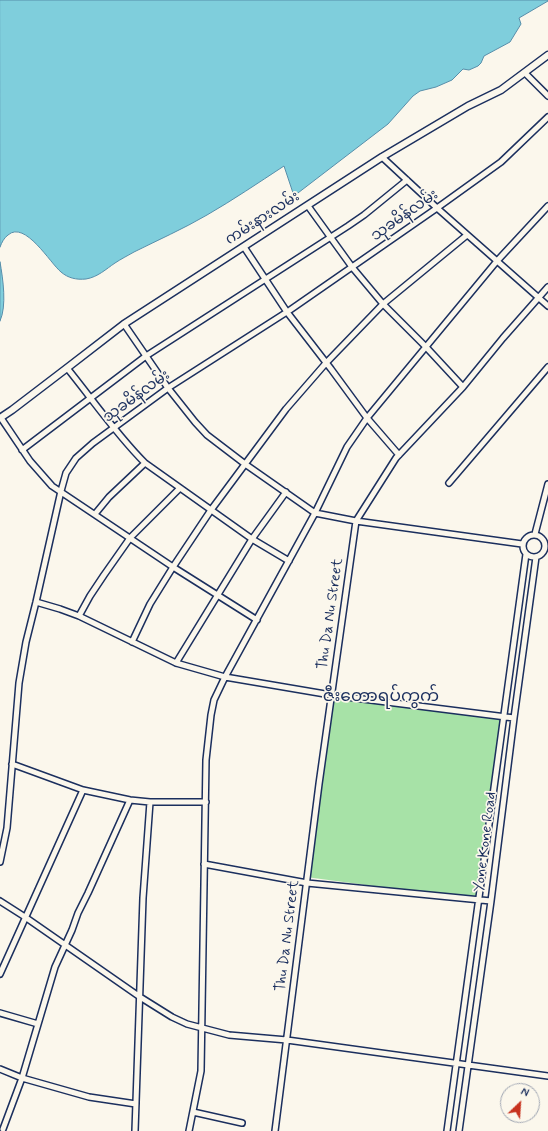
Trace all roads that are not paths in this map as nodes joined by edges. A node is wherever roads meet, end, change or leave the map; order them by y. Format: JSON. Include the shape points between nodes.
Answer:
{"nodes":[{"id":1,"x":548,"y":55,"type":"edge"},
{"id":2,"x":525,"y":73,"type":"junction"},
{"id":3,"x":548,"y":96,"type":"edge"},
{"id":4,"x":548,"y":117,"type":"edge"},
{"id":5,"x":382,"y":158,"type":"junction"},
{"id":6,"x":406,"y":180,"type":"junction"},
{"id":7,"x":308,"y":206,"type":"junction"},
{"id":8,"x":548,"y":206,"type":"edge"},
{"id":9,"x":437,"y":208,"type":"junction"},
{"id":10,"x":467,"y":235,"type":"junction"},
{"id":11,"x":331,"y":237,"type":"junction"},
{"id":12,"x":244,"y":247,"type":"junction"},
{"id":13,"x":497,"y":262,"type":"junction"},
{"id":14,"x":352,"y":267,"type":"junction"},
{"id":15,"x":265,"y":280,"type":"junction"},
{"id":16,"x":548,"y":287,"type":"edge"},
{"id":17,"x":539,"y":298,"type":"junction"},
{"id":18,"x":383,"y":304,"type":"junction"},
{"id":19,"x":548,"y":306,"type":"edge"},
{"id":20,"x":287,"y":312,"type":"junction"},
{"id":21,"x":124,"y":324,"type":"junction"},
{"id":22,"x":426,"y":346,"type":"junction"},
{"id":23,"x":146,"y":356,"type":"junction"},
{"id":24,"x":326,"y":363,"type":"junction"},
{"id":25,"x":548,"y":367,"type":"edge"},
{"id":26,"x":68,"y":368,"type":"junction"},
{"id":27,"x":168,"y":388,"type":"junction"},
{"id":28,"x":463,"y":388,"type":"junction"},
{"id":29,"x":90,"y":397,"type":"junction"},
{"id":30,"x":0,"y":418,"type":"edge"},
{"id":31,"x":367,"y":418,"type":"junction"},
{"id":32,"x":113,"y":428,"type":"junction"},
{"id":33,"x":22,"y":450,"type":"junction"},
{"id":34,"x":399,"y":455,"type":"junction"},
{"id":35,"x":145,"y":463,"type":"junction"},
{"id":36,"x":245,"y":464,"type":"junction"},
{"id":37,"x":449,"y":483,"type":"dead end"},
{"id":38,"x":548,"y":484,"type":"edge"},
{"id":39,"x":180,"y":488,"type":"junction"},
{"id":40,"x":61,"y":491,"type":"junction"},
{"id":41,"x":286,"y":492,"type":"junction"},
{"id":42,"x":211,"y":510,"type":"junction"},
{"id":43,"x":315,"y":513,"type":"junction"},
{"id":44,"x":95,"y":514,"type":"junction"},
{"id":45,"x":356,"y":521,"type":"junction"},
{"id":46,"x":535,"y":534,"type":"junction"},
{"id":47,"x":130,"y":538,"type":"junction"},
{"id":48,"x":252,"y":539,"type":"junction"},
{"id":49,"x":522,"y":544,"type":"junction"},
{"id":50,"x":546,"y":550,"type":"edge"},
{"id":51,"x":526,"y":554,"type":"junction"},
{"id":52,"x":536,"y":557,"type":"junction"},
{"id":53,"x":289,"y":561,"type":"junction"},
{"id":54,"x":173,"y":566,"type":"junction"},
{"id":55,"x":218,"y":595,"type":"junction"},
{"id":56,"x":36,"y":602,"type":"junction"},
{"id":57,"x":79,"y":616,"type":"junction"},
{"id":58,"x":257,"y":620,"type":"junction"},
{"id":59,"x":516,"y":631,"type":"junction"},
{"id":60,"x":526,"y":633,"type":"junction"},
{"id":61,"x":132,"y":642,"type":"junction"},
{"id":62,"x":176,"y":663,"type":"junction"},
{"id":63,"x":225,"y":677,"type":"junction"},
{"id":64,"x":331,"y":695,"type":"junction"},
{"id":65,"x":504,"y":716,"type":"junction"},
{"id":66,"x":514,"y":718,"type":"junction"},
{"id":67,"x":12,"y":764,"type":"junction"},
{"id":68,"x":83,"y":790,"type":"junction"},
{"id":69,"x":130,"y":800,"type":"junction"},
{"id":70,"x":150,"y":802,"type":"junction"},
{"id":71,"x":206,"y":802,"type":"junction"},
{"id":72,"x":0,"y":862,"type":"edge"},
{"id":73,"x":204,"y":864,"type":"junction"},
{"id":74,"x":307,"y":883,"type":"junction"},
{"id":75,"x":479,"y":900,"type":"junction"},
{"id":76,"x":0,"y":901,"type":"edge"},
{"id":77,"x":491,"y":901,"type":"junction"},
{"id":78,"x":25,"y":917,"type":"junction"},
{"id":79,"x":65,"y":944,"type":"junction"},
{"id":80,"x":2,"y":967,"type":"edge"},
{"id":81,"x":0,"y":974,"type":"edge"},
{"id":82,"x":140,"y":996,"type":"junction"},
{"id":83,"x":466,"y":1000,"type":"junction"},
{"id":84,"x":477,"y":1001,"type":"junction"},
{"id":85,"x":0,"y":1013,"type":"edge"},
{"id":86,"x":38,"y":1024,"type":"junction"},
{"id":87,"x":202,"y":1028,"type":"junction"},
{"id":88,"x":286,"y":1040,"type":"junction"},
{"id":89,"x":457,"y":1064,"type":"junction"},
{"id":90,"x":468,"y":1066,"type":"junction"},
{"id":91,"x":0,"y":1070,"type":"edge"},
{"id":92,"x":548,"y":1076,"type":"edge"},
{"id":93,"x":22,"y":1078,"type":"junction"},
{"id":94,"x":136,"y":1104,"type":"junction"},
{"id":95,"x":193,"y":1112,"type":"junction"},
{"id":96,"x":242,"y":1123,"type":"dead end"},
{"id":97,"x":2,"y":1128,"type":"edge"},
{"id":98,"x":9,"y":1131,"type":"edge"},
{"id":99,"x":135,"y":1131,"type":"edge"},
{"id":100,"x":189,"y":1131,"type":"edge"},
{"id":101,"x":275,"y":1131,"type":"edge"},
{"id":102,"x":447,"y":1131,"type":"edge"},
{"id":103,"x":459,"y":1131,"type":"edge"}],
"edges":[{"from":1,"to":2,"type":"main road","name":"ကမ်းနားလမ်း"},
{"from":2,"to":3,"type":"street"},
{"from":2,"to":5,"type":"main road","name":"ကမ်းနားလမ်း","via":[[501,90],[468,106]]},
{"from":4,"to":9,"type":"street","name":"သုခမိန်လမ်း","via":[[502,162]]},
{"from":5,"to":6,"type":"street"},
{"from":5,"to":7,"type":"main road","name":"ကမ်းနားလမ်း"},
{"from":6,"to":9,"type":"street"},
{"from":6,"to":11,"type":"street","via":[[364,215]]},
{"from":7,"to":11,"type":"street"},
{"from":7,"to":12,"type":"main road","name":"ကမ်းနားလမ်း"},
{"from":8,"to":13,"type":"street"},
{"from":9,"to":10,"type":"street"},
{"from":9,"to":14,"type":"street","name":"သုခမိန်လမ်း"},
{"from":10,"to":13,"type":"street"},
{"from":10,"to":18,"type":"street"},
{"from":11,"to":14,"type":"street"},
{"from":11,"to":15,"type":"street"},
{"from":12,"to":15,"type":"street"},
{"from":12,"to":21,"type":"main road","name":"ကမ်းနားလမ်း"},
{"from":13,"to":17,"type":"street"},
{"from":13,"to":22,"type":"street"},
{"from":14,"to":18,"type":"street"},
{"from":14,"to":20,"type":"street","name":"သုခမိန်လမ်း"},
{"from":15,"to":20,"type":"street"},
{"from":15,"to":23,"type":"street"},
{"from":16,"to":17,"type":"street","name":"Thu Da Nu Street"},
{"from":17,"to":19,"type":"street"},
{"from":17,"to":28,"type":"street","name":"Thu Da Nu Street"},
{"from":18,"to":22,"type":"street"},
{"from":18,"to":24,"type":"street"},
{"from":20,"to":24,"type":"street"},
{"from":20,"to":27,"type":"street","name":"သုခမိန်လမ်း"},
{"from":21,"to":23,"type":"street"},
{"from":21,"to":26,"type":"main road","name":"ကမ်းနားလမ်း"},
{"from":22,"to":28,"type":"street"},
{"from":22,"to":31,"type":"street"},
{"from":23,"to":27,"type":"street"},
{"from":23,"to":29,"type":"street"},
{"from":24,"to":31,"type":"street"},
{"from":24,"to":36,"type":"street","via":[[286,409]]},
{"from":25,"to":37,"type":"street"},
{"from":26,"to":29,"type":"street"},
{"from":26,"to":30,"type":"main road","name":"ကမ်းနားလမ်း"},
{"from":27,"to":32,"type":"street","name":"သုခမိန်လမ်း"},
{"from":27,"to":36,"type":"street","via":[[206,435]]},
{"from":28,"to":34,"type":"street","name":"Thu Da Nu Street"},
{"from":29,"to":32,"type":"street"},
{"from":29,"to":33,"type":"street"},
{"from":30,"to":33,"type":"street"},
{"from":31,"to":34,"type":"street"},
{"from":31,"to":43,"type":"street","via":[[347,447]]},
{"from":32,"to":35,"type":"street"},
{"from":32,"to":40,"type":"street","name":"သုခမိန်လမ်း","via":[[76,458],[66,473]]},
{"from":33,"to":40,"type":"street","via":[[52,486]]},
{"from":34,"to":45,"type":"street","name":"Thu Da Nu Street"},
{"from":35,"to":39,"type":"street"},
{"from":35,"to":44,"type":"street"},
{"from":36,"to":41,"type":"street"},
{"from":36,"to":42,"type":"street"},
{"from":38,"to":46,"type":"street"},
{"from":39,"to":42,"type":"street"},
{"from":39,"to":47,"type":"street"},
{"from":40,"to":44,"type":"street"},
{"from":40,"to":56,"type":"street","name":"သုခမိန်လမ်း"},
{"from":41,"to":43,"type":"street"},
{"from":41,"to":48,"type":"street"},
{"from":42,"to":48,"type":"street"},
{"from":42,"to":54,"type":"street"},
{"from":43,"to":45,"type":"street"},
{"from":43,"to":53,"type":"street"},
{"from":44,"to":47,"type":"street"},
{"from":45,"to":49,"type":"street"},
{"from":45,"to":64,"type":"street","name":"Thu Da Nu Street"},
{"from":46,"to":49,"type":"street","via":[[528,536]]},
{"from":46,"to":50,"type":"street","via":[[542,538]]},
{"from":47,"to":54,"type":"street"},
{"from":47,"to":57,"type":"street","via":[[100,580]]},
{"from":48,"to":53,"type":"street"},
{"from":48,"to":55,"type":"street"},
{"from":49,"to":51,"type":"street"},
{"from":50,"to":52,"type":"street"},
{"from":51,"to":52,"type":"street"},
{"from":51,"to":59,"type":"street"},
{"from":52,"to":60,"type":"street","name":"Yone Kone Road"},
{"from":53,"to":58,"type":"street"},
{"from":54,"to":55,"type":"street"},
{"from":54,"to":61,"type":"street","via":[[150,604]]},
{"from":55,"to":58,"type":"street"},
{"from":55,"to":62,"type":"street"},
{"from":56,"to":57,"type":"street"},
{"from":56,"to":67,"type":"street","name":"သုခမိန်လမ်း","via":[[19,683]]},
{"from":57,"to":61,"type":"street"},
{"from":58,"to":63,"type":"street"},
{"from":59,"to":60,"type":"street"},
{"from":59,"to":65,"type":"street"},
{"from":60,"to":66,"type":"street","name":"Yone Kone Road"},
{"from":61,"to":62,"type":"street"},
{"from":62,"to":63,"type":"street"},
{"from":63,"to":64,"type":"street"},
{"from":63,"to":71,"type":"street","via":[[214,700],[211,715],[206,760]]},
{"from":64,"to":65,"type":"street"},
{"from":64,"to":74,"type":"street","name":"Thu Da Nu Street"},
{"from":65,"to":66,"type":"street"},
{"from":65,"to":75,"type":"street"},
{"from":66,"to":77,"type":"street","name":"Yone Kone Road"},
{"from":67,"to":68,"type":"street"},
{"from":67,"to":72,"type":"street","name":"သုခမိန်လမ်း","via":[[7,828]]},
{"from":68,"to":69,"type":"street"},
{"from":68,"to":78,"type":"street"},
{"from":69,"to":70,"type":"street"},
{"from":69,"to":79,"type":"street"},
{"from":70,"to":71,"type":"street"},
{"from":70,"to":82,"type":"street","via":[[143,898]]},
{"from":71,"to":73,"type":"street"},
{"from":73,"to":74,"type":"street"},
{"from":73,"to":87,"type":"street"},
{"from":74,"to":75,"type":"street"},
{"from":74,"to":88,"type":"street","name":"Thu Da Nu Street"},
{"from":75,"to":77,"type":"street"},
{"from":75,"to":83,"type":"street"},
{"from":76,"to":78,"type":"street"},
{"from":77,"to":84,"type":"street","name":"Yone Kone Road"},
{"from":78,"to":79,"type":"street"},
{"from":78,"to":80,"type":"street"},
{"from":79,"to":82,"type":"street"},
{"from":79,"to":86,"type":"street","via":[[55,967]]},
{"from":80,"to":81,"type":"street"},
{"from":82,"to":87,"type":"street","via":[[172,1017]]},
{"from":82,"to":94,"type":"street"},
{"from":83,"to":84,"type":"street"},
{"from":83,"to":89,"type":"street"},
{"from":84,"to":90,"type":"street","name":"Yone Kone Road"},
{"from":85,"to":86,"type":"street"},
{"from":86,"to":93,"type":"street"},
{"from":87,"to":88,"type":"street","via":[[229,1035]]},
{"from":87,"to":95,"type":"street","via":[[201,1071]]},
{"from":88,"to":89,"type":"street"},
{"from":88,"to":101,"type":"street","name":"Thu Da Nu Street"},
{"from":89,"to":90,"type":"street"},
{"from":89,"to":102,"type":"street"},
{"from":90,"to":92,"type":"street"},
{"from":90,"to":103,"type":"street","name":"Yone Kone Road"},
{"from":91,"to":93,"type":"street"},
{"from":93,"to":94,"type":"street","via":[[89,1097]]},
{"from":93,"to":97,"type":"street"},
{"from":94,"to":99,"type":"street"},
{"from":95,"to":96,"type":"street"},
{"from":95,"to":100,"type":"street"},
{"from":97,"to":98,"type":"street"}]}
